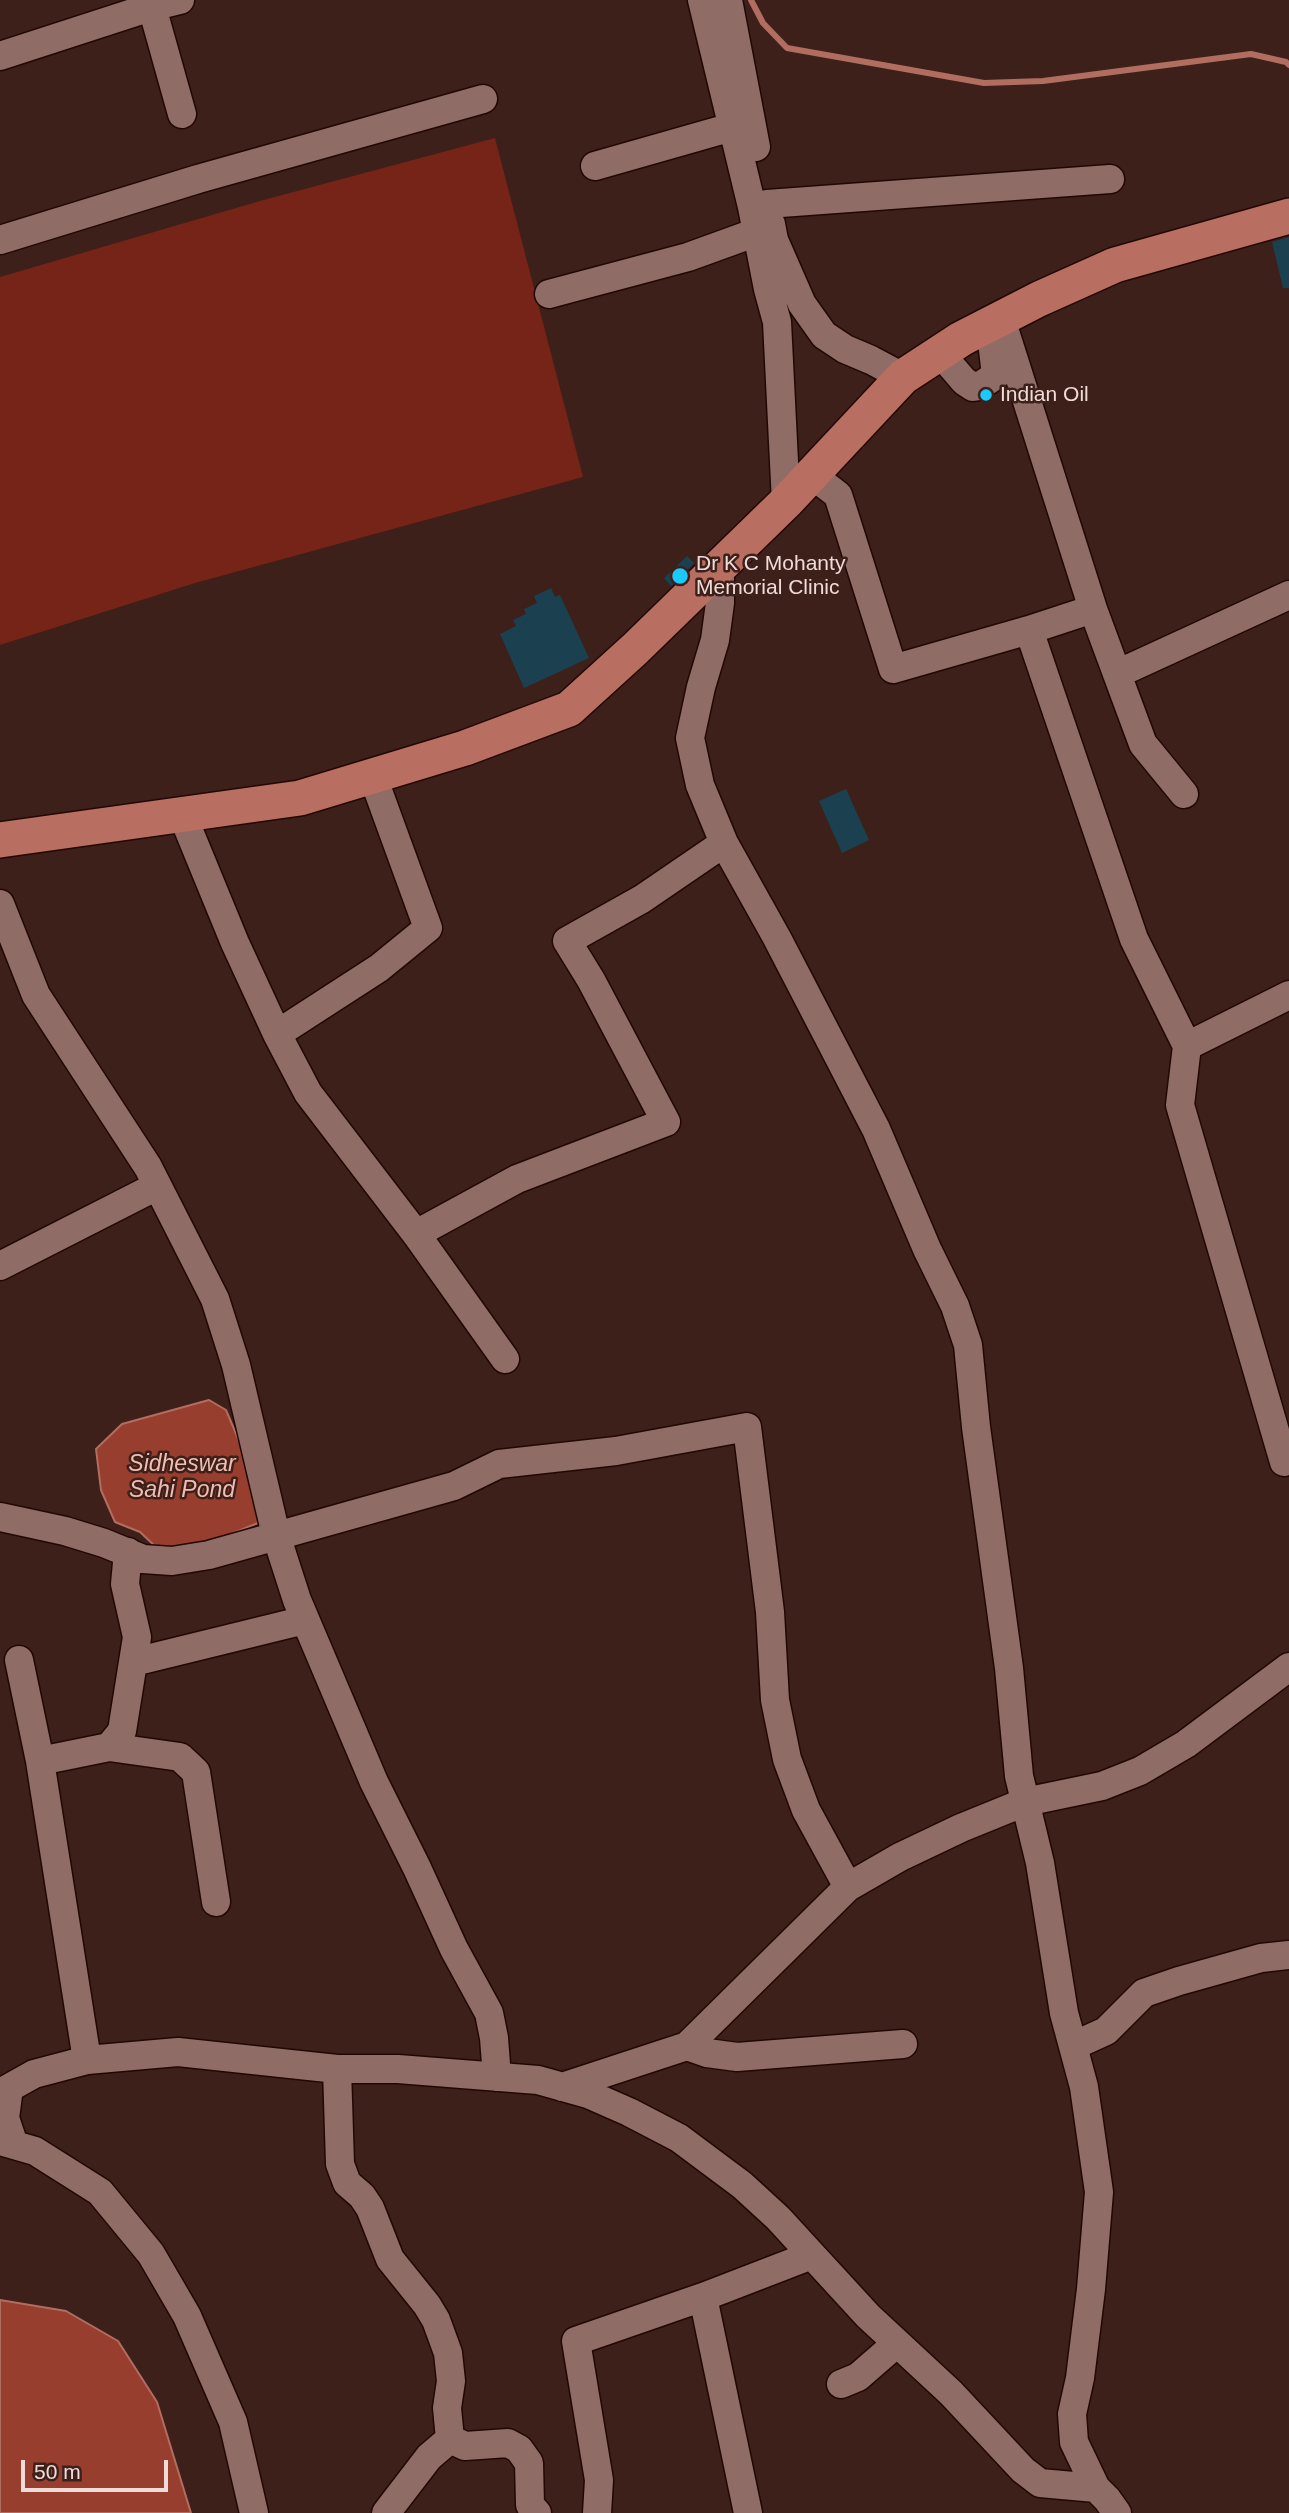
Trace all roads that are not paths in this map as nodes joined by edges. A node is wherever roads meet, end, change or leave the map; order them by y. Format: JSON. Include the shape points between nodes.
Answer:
{"nodes":[{"id":1,"x":180,"y":0,"type":"edge"},
{"id":2,"x":702,"y":0,"type":"edge"},
{"id":3,"x":728,"y":0,"type":"edge"},
{"id":4,"x":150,"y":4,"type":"edge"},
{"id":5,"x":0,"y":56,"type":"edge"},
{"id":6,"x":483,"y":99,"type":"dead end"},
{"id":7,"x":182,"y":114,"type":"dead end"},
{"id":8,"x":733,"y":127,"type":"junction"},
{"id":9,"x":595,"y":166,"type":"dead end"},
{"id":10,"x":1110,"y":179,"type":"dead end"},
{"id":11,"x":767,"y":204,"type":"junction"},
{"id":12,"x":1289,"y":216,"type":"edge"},
{"id":13,"x":757,"y":232,"type":"junction"},
{"id":14,"x":0,"y":240,"type":"edge"},
{"id":15,"x":550,"y":294,"type":"dead end"},
{"id":16,"x":995,"y":322,"type":"junction"},
{"id":17,"x":940,"y":353,"type":"junction"},
{"id":18,"x":903,"y":377,"type":"junction"},
{"id":19,"x":812,"y":475,"type":"junction"},
{"id":20,"x":786,"y":502,"type":"junction"},
{"id":21,"x":720,"y":567,"type":"junction"},
{"id":22,"x":1289,"y":595,"type":"edge"},
{"id":23,"x":1093,"y":609,"type":"junction"},
{"id":24,"x":1029,"y":631,"type":"junction"},
{"id":25,"x":1116,"y":674,"type":"junction"},
{"id":26,"x":373,"y":776,"type":"junction"},
{"id":27,"x":1185,"y":794,"type":"dead end"},
{"id":28,"x":182,"y":814,"type":"junction"},
{"id":29,"x":0,"y":839,"type":"edge"},
{"id":30,"x":724,"y":843,"type":"junction"},
{"id":31,"x":0,"y":904,"type":"edge"},
{"id":32,"x":1289,"y":995,"type":"edge"},
{"id":33,"x":277,"y":1034,"type":"junction"},
{"id":34,"x":1187,"y":1046,"type":"junction"},
{"id":35,"x":157,"y":1186,"type":"junction"},
{"id":36,"x":416,"y":1234,"type":"junction"},
{"id":37,"x":0,"y":1266,"type":"edge"},
{"id":38,"x":505,"y":1359,"type":"dead end"},
{"id":39,"x":1289,"y":1460,"type":"edge"},
{"id":40,"x":0,"y":1517,"type":"edge"},
{"id":41,"x":276,"y":1535,"type":"junction"},
{"id":42,"x":128,"y":1552,"type":"junction"},
{"id":43,"x":305,"y":1620,"type":"junction"},
{"id":44,"x":19,"y":1660,"type":"dead end"},
{"id":45,"x":134,"y":1662,"type":"junction"},
{"id":46,"x":1289,"y":1667,"type":"edge"},
{"id":47,"x":109,"y":1747,"type":"junction"},
{"id":48,"x":40,"y":1761,"type":"junction"},
{"id":49,"x":1025,"y":1802,"type":"junction"},
{"id":50,"x":848,"y":1887,"type":"junction"},
{"id":51,"x":216,"y":1902,"type":"dead end"},
{"id":52,"x":1289,"y":1955,"type":"edge"},
{"id":53,"x":902,"y":2044,"type":"dead end"},
{"id":54,"x":687,"y":2046,"type":"junction"},
{"id":55,"x":1073,"y":2046,"type":"junction"},
{"id":56,"x":87,"y":2060,"type":"junction"},
{"id":57,"x":337,"y":2068,"type":"junction"},
{"id":58,"x":496,"y":2077,"type":"junction"},
{"id":59,"x":562,"y":2087,"type":"junction"},
{"id":60,"x":5,"y":2090,"type":"edge"},
{"id":61,"x":7,"y":2143,"type":"edge"},
{"id":62,"x":812,"y":2255,"type":"junction"},
{"id":63,"x":703,"y":2297,"type":"junction"},
{"id":64,"x":897,"y":2343,"type":"junction"},
{"id":65,"x":841,"y":2384,"type":"dead end"},
{"id":66,"x":450,"y":2439,"type":"junction"},
{"id":67,"x":1096,"y":2488,"type":"junction"},
{"id":68,"x":254,"y":2513,"type":"edge"},
{"id":69,"x":386,"y":2513,"type":"edge"},
{"id":70,"x":537,"y":2513,"type":"edge"},
{"id":71,"x":597,"y":2513,"type":"edge"},
{"id":72,"x":748,"y":2513,"type":"edge"},
{"id":73,"x":1117,"y":2513,"type":"edge"}],
"edges":[{"from":1,"to":4,"type":"street"},
{"from":2,"to":8,"type":"street"},
{"from":3,"to":11,"type":"street"},
{"from":4,"to":5,"type":"street"},
{"from":4,"to":7,"type":"street"},
{"from":6,"to":14,"type":"street"},
{"from":8,"to":9,"type":"street"},
{"from":8,"to":13,"type":"street"},
{"from":10,"to":11,"type":"street"},
{"from":11,"to":18,"type":"street","via":[[774,240],[802,304],[824,335]]},
{"from":12,"to":16,"type":"main road","via":[[1115,265]]},
{"from":13,"to":15,"type":"street","via":[[688,257]]},
{"from":13,"to":20,"type":"street","via":[[777,322]]},
{"from":16,"to":17,"type":"main road"},
{"from":16,"to":17,"type":"street","via":[[996,375],[980,386],[964,381]]},
{"from":16,"to":23,"type":"street"},
{"from":17,"to":18,"type":"main road"},
{"from":18,"to":19,"type":"main road"},
{"from":19,"to":20,"type":"main road"},
{"from":19,"to":24,"type":"street","via":[[838,495],[893,670]]},
{"from":20,"to":21,"type":"main road"},
{"from":21,"to":26,"type":"main road","via":[[569,709]]},
{"from":21,"to":30,"type":"street","via":[[715,640],[691,737],[700,785]]},
{"from":22,"to":25,"type":"street"},
{"from":23,"to":24,"type":"street"},
{"from":23,"to":25,"type":"street"},
{"from":24,"to":34,"type":"street","via":[[1134,939]]},
{"from":25,"to":27,"type":"street","via":[[1143,744]]},
{"from":26,"to":28,"type":"main road","via":[[300,798]]},
{"from":26,"to":33,"type":"street","via":[[428,928],[379,968]]},
{"from":28,"to":29,"type":"main road"},
{"from":28,"to":33,"type":"street"},
{"from":30,"to":36,"type":"street","via":[[642,899],[567,941],[666,1122],[517,1179]]},
{"from":30,"to":49,"type":"street","via":[[876,1129],[968,1345],[1009,1668],[1018,1776]]},
{"from":31,"to":35,"type":"street","via":[[36,995]]},
{"from":32,"to":34,"type":"street"},
{"from":33,"to":36,"type":"street","via":[[307,1093]]},
{"from":34,"to":39,"type":"street","via":[[1180,1105],[1284,1462]]},
{"from":35,"to":37,"type":"street"},
{"from":35,"to":41,"type":"street","via":[[215,1300],[236,1365]]},
{"from":36,"to":38,"type":"street"},
{"from":40,"to":42,"type":"street","via":[[65,1531]]},
{"from":41,"to":42,"type":"street","via":[[172,1561],[143,1559]]},
{"from":41,"to":43,"type":"street"},
{"from":41,"to":50,"type":"street","via":[[454,1486],[499,1464],[616,1451],[747,1427],[770,1612],[775,1700],[787,1759],[806,1810]]},
{"from":42,"to":45,"type":"street","via":[[125,1584],[137,1637]]},
{"from":43,"to":45,"type":"street"},
{"from":43,"to":58,"type":"street","via":[[374,1782],[489,2013]]},
{"from":44,"to":48,"type":"street"},
{"from":45,"to":47,"type":"street","via":[[122,1731]]},
{"from":46,"to":49,"type":"street","via":[[1186,1744],[1140,1771],[1102,1786]]},
{"from":47,"to":48,"type":"street"},
{"from":47,"to":51,"type":"street","via":[[180,1757],[196,1772]]},
{"from":48,"to":56,"type":"street"},
{"from":49,"to":50,"type":"street","via":[[900,1857]]},
{"from":49,"to":55,"type":"street"},
{"from":50,"to":54,"type":"street"},
{"from":52,"to":55,"type":"street","via":[[1261,1958],[1144,1993],[1106,2031]]},
{"from":53,"to":54,"type":"street","via":[[737,2057]]},
{"from":54,"to":59,"type":"street"},
{"from":55,"to":67,"type":"street","via":[[1084,2087],[1098,2192],[1091,2289],[1072,2414],[1074,2442]]},
{"from":56,"to":57,"type":"street","via":[[178,2052]]},
{"from":56,"to":60,"type":"street","via":[[34,2074]]},
{"from":57,"to":58,"type":"street"},
{"from":57,"to":66,"type":"street","via":[[340,2164],[347,2183],[370,2208],[390,2259],[436,2320],[449,2362]]},
{"from":58,"to":59,"type":"street"},
{"from":59,"to":62,"type":"street","via":[[629,2112],[678,2138],[742,2185]]},
{"from":60,"to":61,"type":"street"},
{"from":61,"to":68,"type":"street","via":[[35,2151],[100,2192],[151,2254],[187,2316],[233,2422]]},
{"from":62,"to":63,"type":"street"},
{"from":62,"to":64,"type":"street"},
{"from":63,"to":71,"type":"street","via":[[576,2341],[599,2480]]},
{"from":63,"to":72,"type":"street"},
{"from":64,"to":65,"type":"street","via":[[858,2377]]},
{"from":64,"to":67,"type":"street","via":[[1040,2483]]},
{"from":66,"to":69,"type":"street","via":[[429,2457]]},
{"from":66,"to":70,"type":"street","via":[[465,2446],[508,2443],[519,2449],[529,2463],[530,2505]]},
{"from":67,"to":73,"type":"street"}]}
